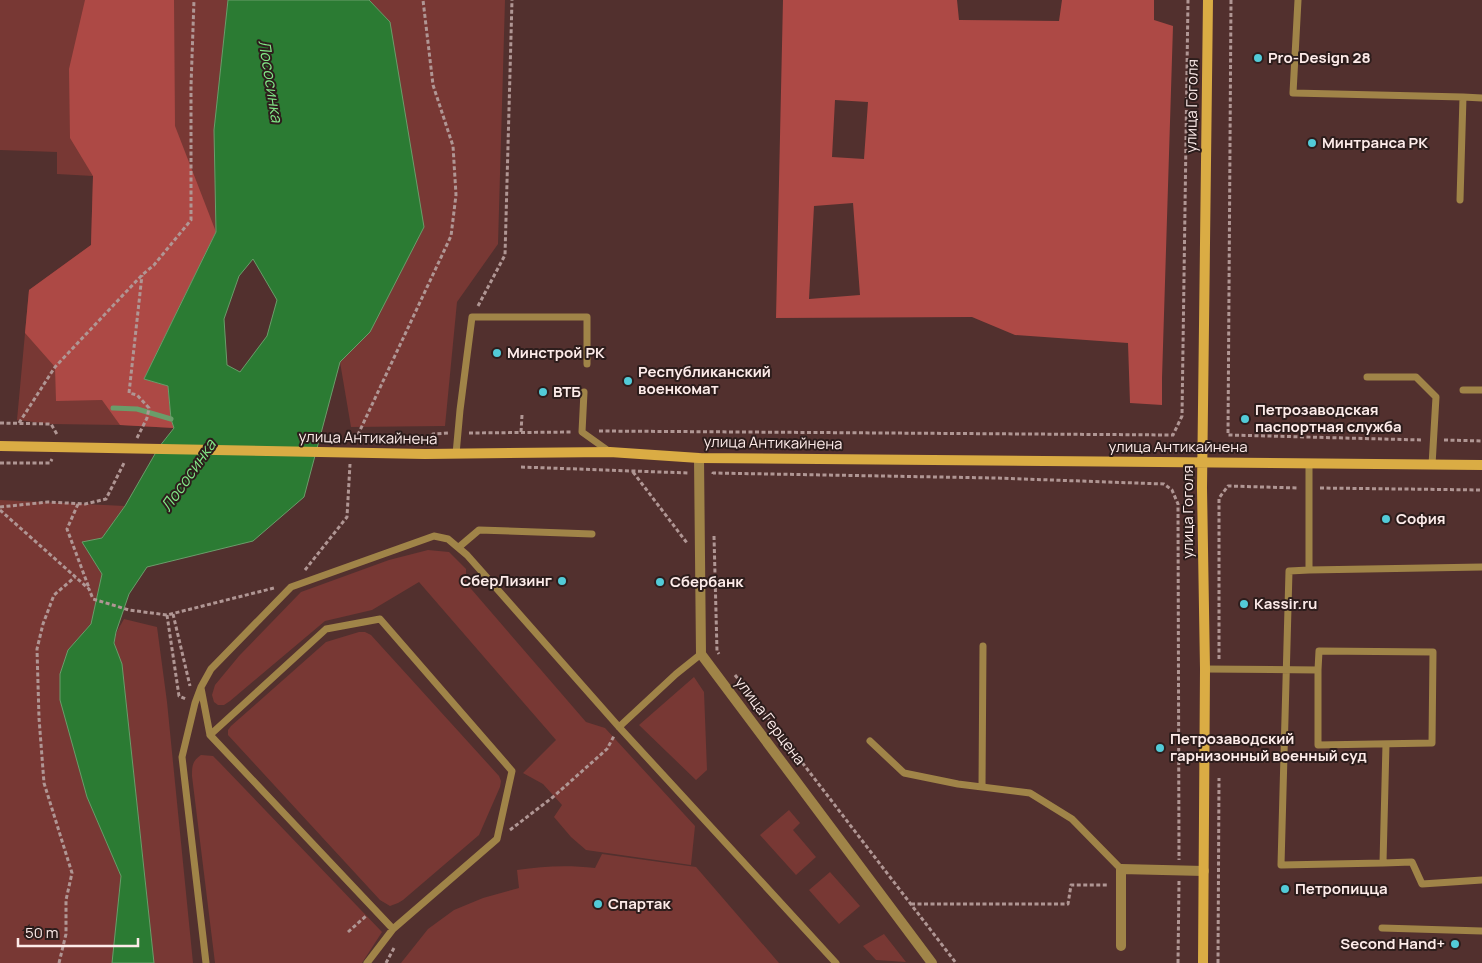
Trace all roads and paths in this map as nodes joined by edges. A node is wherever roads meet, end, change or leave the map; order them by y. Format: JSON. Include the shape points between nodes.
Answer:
{"nodes":[{"id":1,"x":194,"y":0,"type":"edge"},
{"id":2,"x":423,"y":0,"type":"edge"},
{"id":3,"x":512,"y":0,"type":"edge"},
{"id":4,"x":1188,"y":0,"type":"edge"},
{"id":5,"x":1208,"y":0,"type":"edge"},
{"id":6,"x":1231,"y":0,"type":"edge"},
{"id":7,"x":1298,"y":0,"type":"edge"},
{"id":8,"x":1463,"y":96,"type":"junction"},
{"id":9,"x":1482,"y":98,"type":"edge"},
{"id":10,"x":1460,"y":200,"type":"dead end"},
{"id":11,"x":142,"y":275,"type":"junction"},
{"id":12,"x":472,"y":318,"type":"junction"},
{"id":13,"x":587,"y":364,"type":"dead end"},
{"id":14,"x":1367,"y":377,"type":"dead end"},
{"id":15,"x":1463,"y":390,"type":"dead end"},
{"id":16,"x":1482,"y":390,"type":"edge"},
{"id":17,"x":584,"y":392,"type":"dead end"},
{"id":18,"x":522,"y":416,"type":"dead end"},
{"id":19,"x":0,"y":423,"type":"edge"},
{"id":20,"x":19,"y":423,"type":"junction"},
{"id":21,"x":522,"y":432,"type":"junction"},
{"id":22,"x":582,"y":432,"type":"junction"},
{"id":23,"x":458,"y":433,"type":"junction"},
{"id":24,"x":433,"y":434,"type":"dead end"},
{"id":25,"x":1434,"y":440,"type":"junction"},
{"id":26,"x":1482,"y":441,"type":"edge"},
{"id":27,"x":134,"y":442,"type":"dead end"},
{"id":28,"x":354,"y":442,"type":"dead end"},
{"id":29,"x":0,"y":446,"type":"edge"},
{"id":30,"x":63,"y":446,"type":"junction"},
{"id":31,"x":610,"y":452,"type":"junction"},
{"id":32,"x":456,"y":454,"type":"junction"},
{"id":33,"x":699,"y":458,"type":"junction"},
{"id":34,"x":126,"y":459,"type":"dead end"},
{"id":35,"x":350,"y":460,"type":"dead end"},
{"id":36,"x":1203,"y":463,"type":"junction"},
{"id":37,"x":1309,"y":464,"type":"junction"},
{"id":38,"x":1432,"y":465,"type":"junction"},
{"id":39,"x":1482,"y":466,"type":"edge"},
{"id":40,"x":514,"y":467,"type":"dead end"},
{"id":41,"x":633,"y":472,"type":"junction"},
{"id":42,"x":699,"y":473,"type":"junction"},
{"id":43,"x":713,"y":473,"type":"junction"},
{"id":44,"x":713,"y":483,"type":"dead end"},
{"id":45,"x":1309,"y":488,"type":"junction"},
{"id":46,"x":1482,"y":490,"type":"edge"},
{"id":47,"x":78,"y":504,"type":"junction"},
{"id":48,"x":0,"y":508,"type":"edge"},
{"id":49,"x":714,"y":532,"type":"dead end"},
{"id":50,"x":592,"y":534,"type":"dead end"},
{"id":51,"x":688,"y":544,"type":"dead end"},
{"id":52,"x":459,"y":547,"type":"junction"},
{"id":53,"x":1482,"y":567,"type":"edge"},
{"id":54,"x":1309,"y":570,"type":"junction"},
{"id":55,"x":75,"y":577,"type":"junction"},
{"id":56,"x":292,"y":587,"type":"junction"},
{"id":57,"x":89,"y":589,"type":"junction"},
{"id":58,"x":172,"y":614,"type":"junction"},
{"id":59,"x":168,"y":615,"type":"junction"},
{"id":60,"x":983,"y":646,"type":"dead end"},
{"id":61,"x":701,"y":654,"type":"junction"},
{"id":62,"x":723,"y":659,"type":"dead end"},
{"id":63,"x":1219,"y":668,"type":"junction"},
{"id":64,"x":1204,"y":669,"type":"junction"},
{"id":65,"x":1285,"y":669,"type":"junction"},
{"id":66,"x":1318,"y":670,"type":"junction"},
{"id":67,"x":735,"y":675,"type":"dead end"},
{"id":68,"x":201,"y":687,"type":"junction"},
{"id":69,"x":179,"y":696,"type":"dead end"},
{"id":70,"x":198,"y":696,"type":"junction"},
{"id":71,"x":619,"y":727,"type":"junction"},
{"id":72,"x":210,"y":735,"type":"junction"},
{"id":73,"x":870,"y":741,"type":"dead end"},
{"id":74,"x":1386,"y":744,"type":"junction"},
{"id":75,"x":607,"y":749,"type":"dead end"},
{"id":76,"x":1219,"y":776,"type":"dead end"},
{"id":77,"x":982,"y":787,"type":"junction"},
{"id":78,"x":497,"y":839,"type":"junction"},
{"id":79,"x":1383,"y":863,"type":"junction"},
{"id":80,"x":1121,"y":869,"type":"junction"},
{"id":81,"x":1179,"y":870,"type":"junction"},
{"id":82,"x":1204,"y":871,"type":"junction"},
{"id":83,"x":1482,"y":880,"type":"edge"},
{"id":84,"x":1121,"y":885,"type":"junction"},
{"id":85,"x":910,"y":904,"type":"junction"},
{"id":86,"x":368,"y":914,"type":"dead end"},
{"id":87,"x":1382,"y":928,"type":"dead end"},
{"id":88,"x":393,"y":929,"type":"junction"},
{"id":89,"x":1482,"y":931,"type":"edge"},
{"id":90,"x":348,"y":932,"type":"dead end"},
{"id":91,"x":1121,"y":946,"type":"dead end"},
{"id":92,"x":395,"y":947,"type":"dead end"},
{"id":93,"x":58,"y":963,"type":"edge"},
{"id":94,"x":206,"y":963,"type":"edge"},
{"id":95,"x":367,"y":963,"type":"edge"},
{"id":96,"x":386,"y":963,"type":"edge"},
{"id":97,"x":836,"y":963,"type":"edge"},
{"id":98,"x":932,"y":963,"type":"edge"},
{"id":99,"x":956,"y":963,"type":"edge"},
{"id":100,"x":1178,"y":963,"type":"edge"},
{"id":101,"x":1203,"y":963,"type":"edge"},
{"id":102,"x":1218,"y":963,"type":"edge"}],
"edges":[{"from":1,"to":11,"type":"path","via":[[190,86],[191,220]]},
{"from":2,"to":28,"type":"path","via":[[433,85],[453,146],[456,195],[452,236]]},
{"from":3,"to":12,"type":"path","via":[[505,254]]},
{"from":4,"to":22,"type":"path","via":[[1182,416],[1173,435]]},
{"from":5,"to":36,"type":"main road","name":"улица Гоголя"},
{"from":6,"to":25,"type":"path","via":[[1228,435]]},
{"from":7,"to":8,"type":"lane","via":[[1293,93]]},
{"from":8,"to":9,"type":"lane"},
{"from":8,"to":10,"type":"lane"},
{"from":11,"to":20,"type":"path","via":[[55,367]]},
{"from":11,"to":27,"type":"path","via":[[129,393],[137,395],[149,408]]},
{"from":12,"to":13,"type":"lane","via":[[587,317]]},
{"from":12,"to":23,"type":"lane"},
{"from":14,"to":25,"type":"lane","via":[[1416,378],[1436,397]]},
{"from":15,"to":16,"type":"lane"},
{"from":17,"to":22,"type":"lane"},
{"from":18,"to":21,"type":"path"},
{"from":19,"to":20,"type":"path"},
{"from":20,"to":30,"type":"path","via":[[51,424]]},
{"from":21,"to":22,"type":"path"},
{"from":21,"to":23,"type":"path"},
{"from":22,"to":31,"type":"lane"},
{"from":23,"to":24,"type":"path"},
{"from":23,"to":32,"type":"lane"},
{"from":25,"to":26,"type":"path"},
{"from":25,"to":38,"type":"lane"},
{"from":29,"to":30,"type":"main road","name":"улица Антикайнена"},
{"from":30,"to":32,"type":"main road","name":"улица Антикайнена"},
{"from":31,"to":32,"type":"main road","name":"улица Антикайнена"},
{"from":31,"to":33,"type":"main road","name":"улица Антикайнена"},
{"from":33,"to":36,"type":"main road","name":"улица Антикайнена"},
{"from":33,"to":42,"type":"street"},
{"from":34,"to":47,"type":"path","via":[[106,499]]},
{"from":35,"to":56,"type":"path","via":[[348,516]]},
{"from":36,"to":37,"type":"main road","name":"улица Антикайнена"},
{"from":36,"to":64,"type":"main road","name":"улица Гоголя"},
{"from":37,"to":38,"type":"main road","name":"улица Антикайнена"},
{"from":37,"to":45,"type":"lane"},
{"from":38,"to":39,"type":"main road","name":"улица Антикайнена"},
{"from":40,"to":41,"type":"path"},
{"from":41,"to":42,"type":"path"},
{"from":41,"to":51,"type":"path"},
{"from":42,"to":43,"type":"path"},
{"from":42,"to":61,"type":"street"},
{"from":43,"to":44,"type":"path"},
{"from":43,"to":81,"type":"path","via":[[1164,484],[1172,490],[1178,504]]},
{"from":45,"to":46,"type":"path"},
{"from":45,"to":54,"type":"lane"},
{"from":45,"to":63,"type":"path","via":[[1228,486],[1219,498]]},
{"from":47,"to":48,"type":"path","via":[[48,502]]},
{"from":47,"to":57,"type":"path","via":[[68,529]]},
{"from":48,"to":55,"type":"path"},
{"from":49,"to":62,"type":"path","via":[[717,651]]},
{"from":50,"to":52,"type":"lane","via":[[479,530]]},
{"from":52,"to":56,"type":"lane","via":[[448,539],[434,536]]},
{"from":52,"to":71,"type":"lane"},
{"from":53,"to":54,"type":"lane"},
{"from":54,"to":65,"type":"lane","via":[[1289,571]]},
{"from":55,"to":57,"type":"path"},
{"from":55,"to":93,"type":"path","via":[[54,595],[37,649],[44,783],[72,872],[66,900],[66,934]]},
{"from":56,"to":58,"type":"path","via":[[277,587]]},
{"from":56,"to":68,"type":"lane","via":[[211,669]]},
{"from":57,"to":59,"type":"path","via":[[93,599],[129,610]]},
{"from":58,"to":59,"type":"path"},
{"from":58,"to":70,"type":"path","via":[[188,684]]},
{"from":59,"to":69,"type":"path"},
{"from":60,"to":77,"type":"lane"},
{"from":61,"to":71,"type":"lane"},
{"from":61,"to":98,"type":"street","name":"улица Герцена"},
{"from":63,"to":64,"type":"lane"},
{"from":63,"to":65,"type":"lane"},
{"from":64,"to":82,"type":"main road","name":"улица Гоголя"},
{"from":65,"to":66,"type":"lane"},
{"from":65,"to":79,"type":"lane","via":[[1281,865]]},
{"from":66,"to":74,"type":"lane","via":[[1318,745]]},
{"from":66,"to":74,"type":"lane","via":[[1319,652],[1433,652],[1432,743]]},
{"from":67,"to":85,"type":"path"},
{"from":68,"to":70,"type":"lane"},
{"from":68,"to":72,"type":"lane"},
{"from":70,"to":94,"type":"lane","via":[[182,757]]},
{"from":71,"to":97,"type":"lane"},
{"from":72,"to":78,"type":"lane","via":[[326,629],[380,619],[512,771]]},
{"from":72,"to":88,"type":"lane"},
{"from":73,"to":77,"type":"lane","via":[[904,773]]},
{"from":74,"to":79,"type":"lane"},
{"from":75,"to":78,"type":"path","via":[[553,797]]},
{"from":76,"to":102,"type":"path"},
{"from":77,"to":80,"type":"lane","via":[[1030,792],[1072,819]]},
{"from":78,"to":88,"type":"lane"},
{"from":79,"to":83,"type":"lane","via":[[1412,862],[1422,884]]},
{"from":80,"to":81,"type":"street"},
{"from":80,"to":84,"type":"street"},
{"from":81,"to":82,"type":"street"},
{"from":81,"to":100,"type":"path"},
{"from":82,"to":101,"type":"main road","name":"улица Гоголя"},
{"from":84,"to":85,"type":"path","via":[[1071,885],[1068,904]]},
{"from":84,"to":91,"type":"street"},
{"from":85,"to":99,"type":"path"},
{"from":86,"to":90,"type":"path"},
{"from":87,"to":89,"type":"lane"},
{"from":88,"to":95,"type":"lane"},
{"from":92,"to":96,"type":"path"}]}
